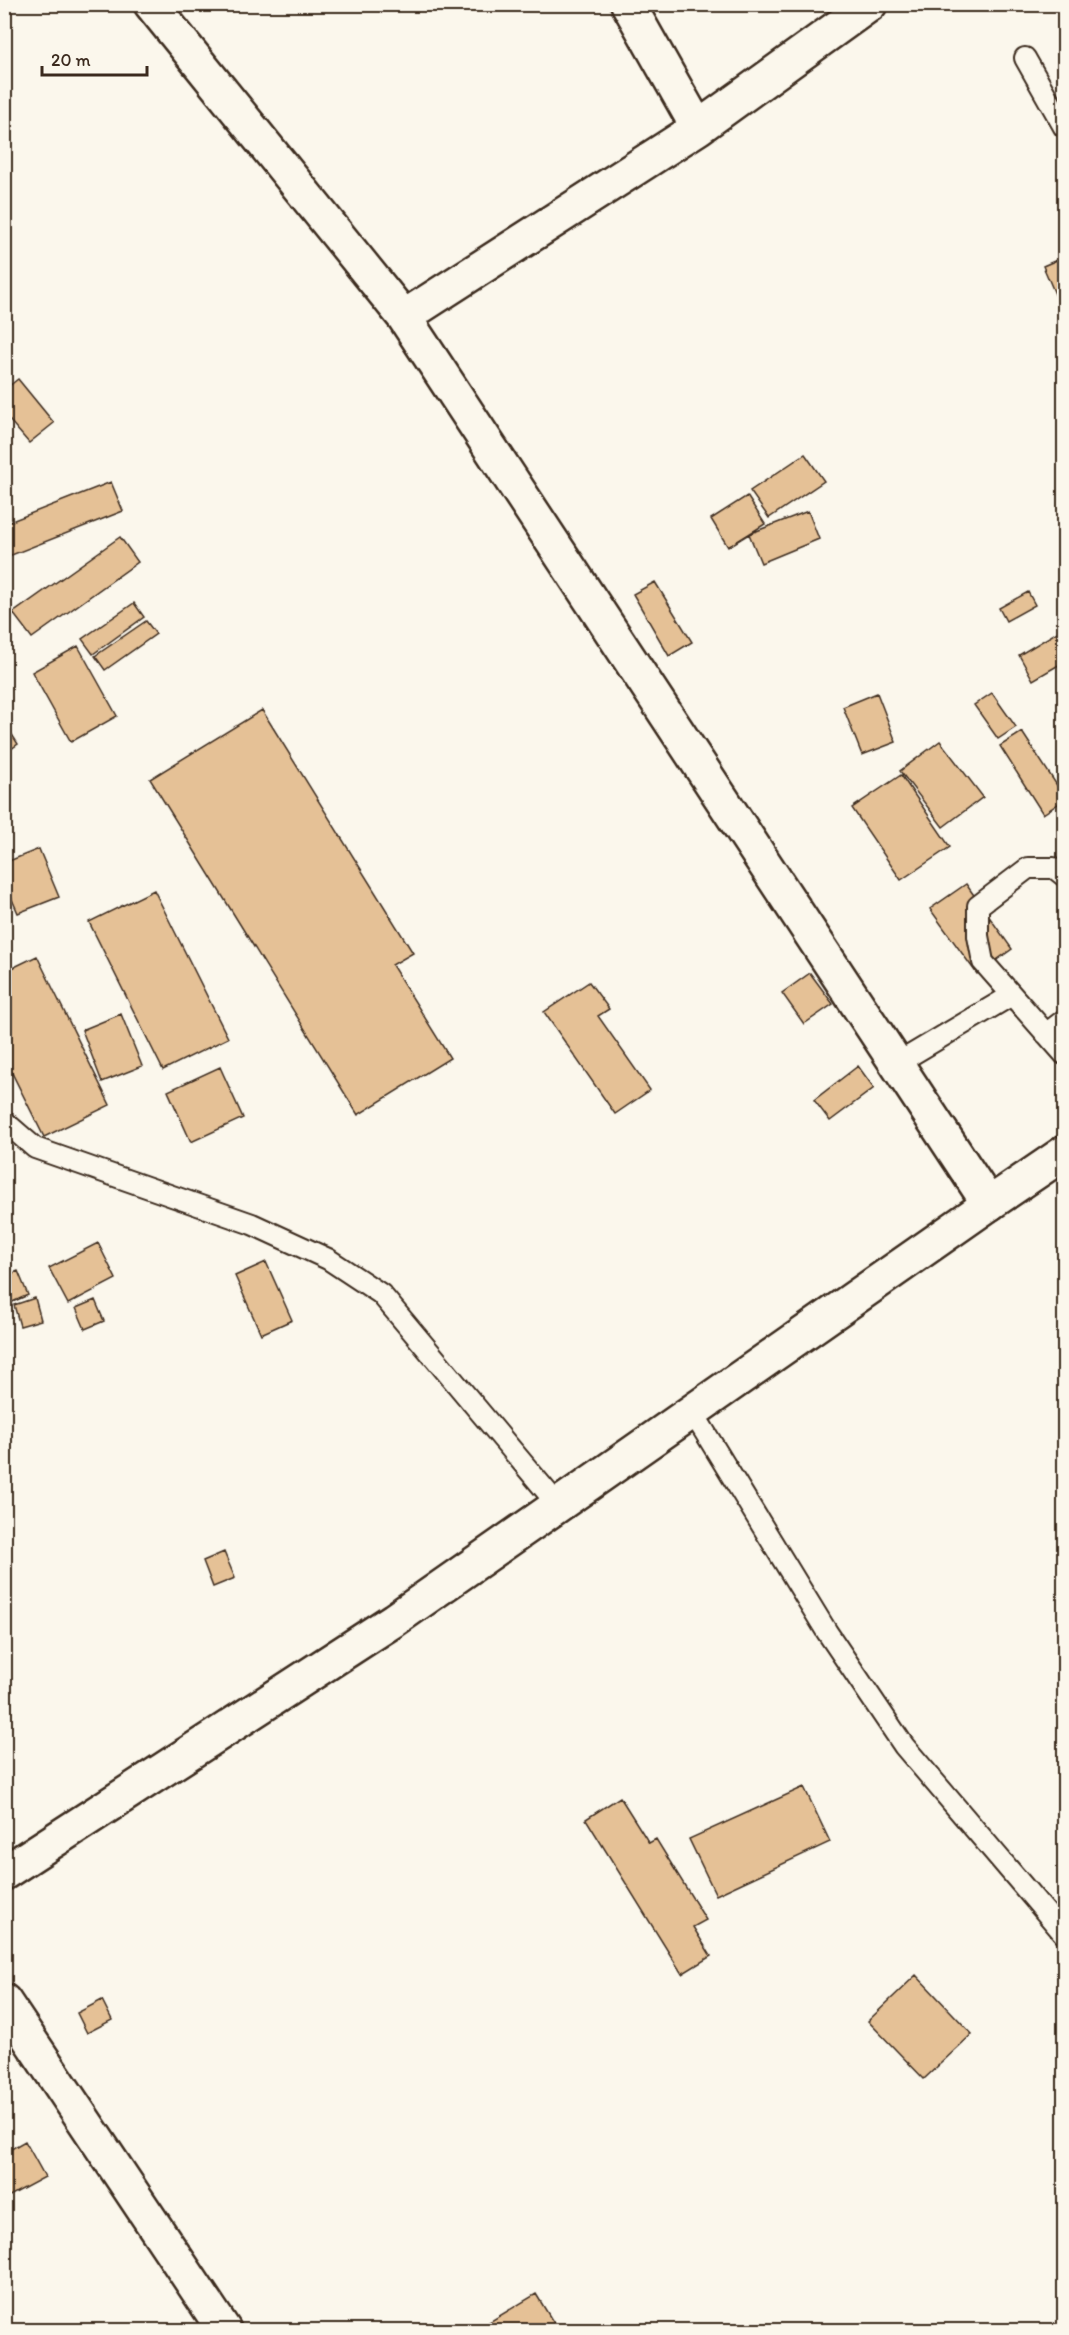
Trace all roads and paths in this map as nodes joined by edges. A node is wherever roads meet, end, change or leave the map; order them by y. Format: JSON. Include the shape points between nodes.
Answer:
{"nodes":[{"id":1,"x":151,"y":4,"type":"edge"},
{"id":2,"x":628,"y":4,"type":"edge"},
{"id":3,"x":870,"y":4,"type":"edge"},
{"id":4,"x":1025,"y":58,"type":"dead end"},
{"id":5,"x":1065,"y":127,"type":"edge"},
{"id":6,"x":698,"y":128,"type":"junction"},
{"id":7,"x":404,"y":317,"type":"junction"},
{"id":8,"x":1065,"y":876,"type":"edge"},
{"id":9,"x":1012,"y":995,"type":"junction"},
{"id":10,"x":1065,"y":1020,"type":"edge"},
{"id":11,"x":1046,"y":1034,"type":"junction"},
{"id":12,"x":1065,"y":1054,"type":"edge"},
{"id":13,"x":896,"y":1064,"type":"junction"},
{"id":14,"x":4,"y":1121,"type":"edge"},
{"id":15,"x":1064,"y":1156,"type":"edge"},
{"id":16,"x":989,"y":1204,"type":"junction"},
{"id":17,"x":692,"y":1411,"type":"junction"},
{"id":18,"x":558,"y":1505,"type":"junction"},
{"id":19,"x":4,"y":1873,"type":"edge"},
{"id":20,"x":1065,"y":1934,"type":"edge"},
{"id":21,"x":4,"y":2001,"type":"edge"},
{"id":22,"x":224,"y":2331,"type":"edge"}],
"edges":[{"from":1,"to":7,"type":"street"},
{"from":2,"to":6,"type":"street"},
{"from":3,"to":6,"type":"street"},
{"from":4,"to":5,"type":"lane"},
{"from":6,"to":7,"type":"street"},
{"from":7,"to":13,"type":"street"},
{"from":8,"to":9,"type":"lane","via":[[1054,868],[1028,868],[978,906],[983,962]]},
{"from":9,"to":11,"type":"lane"},
{"from":9,"to":13,"type":"lane"},
{"from":10,"to":11,"type":"lane"},
{"from":11,"to":12,"type":"lane"},
{"from":13,"to":16,"type":"street"},
{"from":14,"to":18,"type":"lane","via":[[35,1148],[252,1224],[328,1259],[381,1294]]},
{"from":15,"to":16,"type":"street"},
{"from":16,"to":17,"type":"street"},
{"from":17,"to":18,"type":"street"},
{"from":17,"to":20,"type":"lane","via":[[827,1632],[904,1746]]},
{"from":18,"to":19,"type":"street","via":[[394,1620]]},
{"from":21,"to":22,"type":"street"}]}
